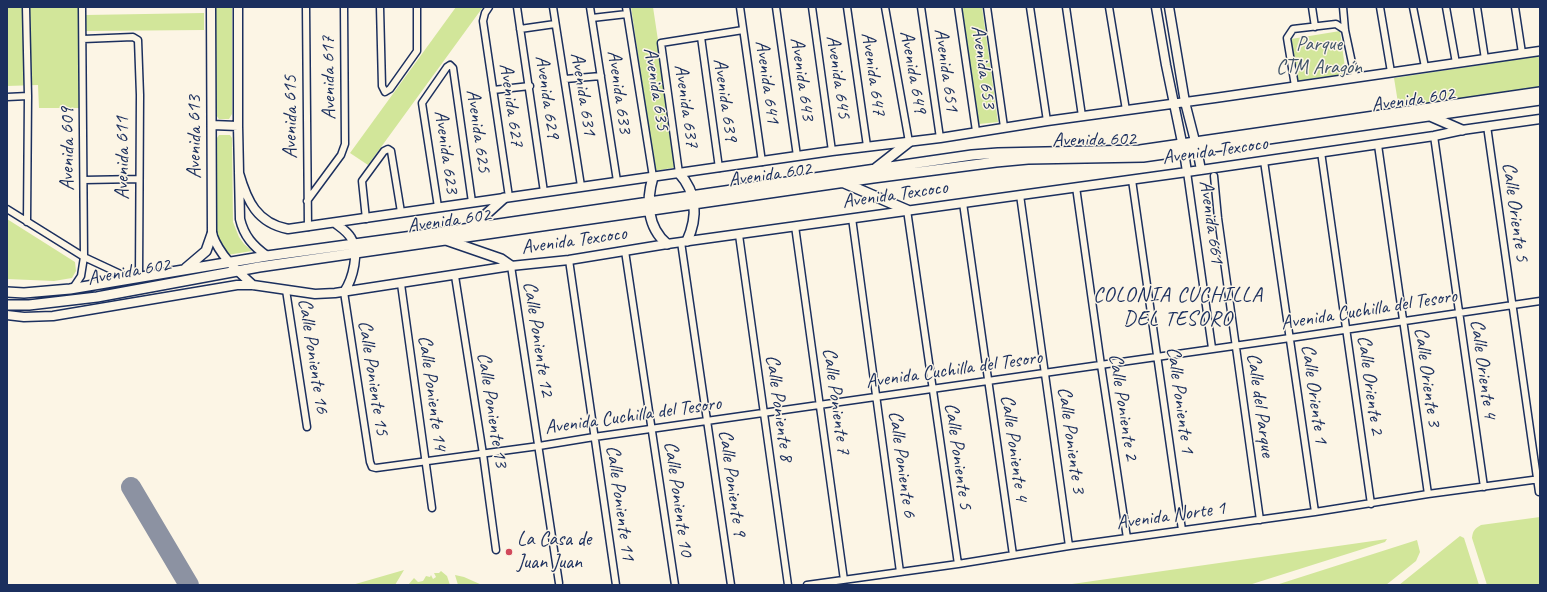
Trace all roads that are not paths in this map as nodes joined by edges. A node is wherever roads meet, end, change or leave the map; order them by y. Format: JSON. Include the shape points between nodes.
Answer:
{"nodes":[{"id":1,"x":26,"y":7,"type":"edge"},
{"id":2,"x":82,"y":7,"type":"edge"},
{"id":3,"x":212,"y":7,"type":"edge"},
{"id":4,"x":238,"y":7,"type":"edge"},
{"id":5,"x":306,"y":7,"type":"edge"},
{"id":6,"x":344,"y":7,"type":"edge"},
{"id":7,"x":380,"y":7,"type":"edge"},
{"id":8,"x":417,"y":7,"type":"edge"},
{"id":9,"x":489,"y":7,"type":"edge"},
{"id":10,"x":517,"y":7,"type":"edge"},
{"id":11,"x":553,"y":7,"type":"edge"},
{"id":12,"x":590,"y":7,"type":"edge"},
{"id":13,"x":626,"y":7,"type":"edge"},
{"id":14,"x":740,"y":7,"type":"edge"},
{"id":15,"x":776,"y":7,"type":"edge"},
{"id":16,"x":812,"y":7,"type":"edge"},
{"id":17,"x":847,"y":7,"type":"edge"},
{"id":18,"x":885,"y":7,"type":"edge"},
{"id":19,"x":921,"y":7,"type":"edge"},
{"id":20,"x":958,"y":7,"type":"edge"},
{"id":21,"x":987,"y":7,"type":"edge"},
{"id":22,"x":1030,"y":7,"type":"edge"},
{"id":23,"x":1066,"y":7,"type":"edge"},
{"id":24,"x":1109,"y":7,"type":"edge"},
{"id":25,"x":1156,"y":7,"type":"edge"},
{"id":26,"x":1169,"y":7,"type":"edge"},
{"id":27,"x":1312,"y":7,"type":"edge"},
{"id":28,"x":1343,"y":7,"type":"edge"},
{"id":29,"x":1380,"y":7,"type":"edge"},
{"id":30,"x":1413,"y":7,"type":"edge"},
{"id":31,"x":1446,"y":7,"type":"edge"},
{"id":32,"x":1477,"y":7,"type":"edge"},
{"id":33,"x":1515,"y":7,"type":"edge"},
{"id":34,"x":627,"y":14,"type":"junction"},
{"id":35,"x":592,"y":18,"type":"junction"},
{"id":36,"x":555,"y":24,"type":"junction"},
{"id":37,"x":1315,"y":27,"type":"junction"},
{"id":38,"x":520,"y":29,"type":"junction"},
{"id":39,"x":743,"y":30,"type":"junction"},
{"id":40,"x":1345,"y":30,"type":"junction"},
{"id":41,"x":701,"y":37,"type":"junction"},
{"id":42,"x":83,"y":39,"type":"junction"},
{"id":43,"x":1540,"y":51,"type":"edge"},
{"id":44,"x":1522,"y":53,"type":"junction"},
{"id":45,"x":1485,"y":59,"type":"junction"},
{"id":46,"x":1456,"y":62,"type":"junction"},
{"id":47,"x":450,"y":65,"type":"joint"},
{"id":48,"x":1425,"y":67,"type":"junction"},
{"id":49,"x":1391,"y":72,"type":"junction"},
{"id":50,"x":601,"y":76,"type":"junction"},
{"id":51,"x":1355,"y":77,"type":"junction"},
{"id":52,"x":565,"y":79,"type":"junction"},
{"id":53,"x":530,"y":86,"type":"junction"},
{"id":54,"x":1295,"y":86,"type":"junction"},
{"id":55,"x":493,"y":90,"type":"junction"},
{"id":56,"x":1540,"y":92,"type":"edge"},
{"id":57,"x":28,"y":96,"type":"junction"},
{"id":58,"x":7,"y":97,"type":"edge"},
{"id":59,"x":1540,"y":100,"type":"edge"},
{"id":60,"x":1185,"y":102,"type":"junction"},
{"id":61,"x":1173,"y":103,"type":"junction"},
{"id":62,"x":1126,"y":110,"type":"junction"},
{"id":63,"x":1082,"y":116,"type":"junction"},
{"id":64,"x":1430,"y":116,"type":"junction"},
{"id":65,"x":1540,"y":118,"type":"edge"},
{"id":66,"x":1047,"y":121,"type":"junction"},
{"id":67,"x":212,"y":125,"type":"junction"},
{"id":68,"x":238,"y":126,"type":"junction"},
{"id":69,"x":1487,"y":126,"type":"junction"},
{"id":70,"x":1004,"y":127,"type":"junction"},
{"id":71,"x":1462,"y":130,"type":"junction"},
{"id":72,"x":976,"y":131,"type":"junction"},
{"id":73,"x":1434,"y":136,"type":"junction"},
{"id":74,"x":940,"y":138,"type":"junction"},
{"id":75,"x":909,"y":142,"type":"junction"},
{"id":76,"x":1196,"y":145,"type":"junction"},
{"id":77,"x":1378,"y":145,"type":"junction"},
{"id":78,"x":868,"y":146,"type":"junction"},
{"id":79,"x":1183,"y":147,"type":"junction"},
{"id":80,"x":832,"y":151,"type":"junction"},
{"id":81,"x":1321,"y":152,"type":"junction"},
{"id":82,"x":797,"y":156,"type":"junction"},
{"id":83,"x":1264,"y":161,"type":"junction"},
{"id":84,"x":762,"y":162,"type":"junction"},
{"id":85,"x":719,"y":168,"type":"junction"},
{"id":86,"x":876,"y":168,"type":"junction"},
{"id":87,"x":1201,"y":170,"type":"junction"},
{"id":88,"x":1187,"y":172,"type":"junction"},
{"id":89,"x":239,"y":173,"type":"junction"},
{"id":90,"x":679,"y":173,"type":"junction"},
{"id":91,"x":653,"y":176,"type":"junction"},
{"id":92,"x":1214,"y":176,"type":"dead end"},
{"id":93,"x":139,"y":179,"type":"junction"},
{"id":94,"x":84,"y":180,"type":"junction"},
{"id":95,"x":1132,"y":180,"type":"junction"},
{"id":96,"x":617,"y":181,"type":"junction"},
{"id":97,"x":842,"y":182,"type":"junction"},
{"id":98,"x":581,"y":186,"type":"junction"},
{"id":99,"x":1076,"y":187,"type":"junction"},
{"id":100,"x":544,"y":192,"type":"junction"},
{"id":101,"x":1020,"y":195,"type":"junction"},
{"id":102,"x":506,"y":198,"type":"junction"},
{"id":103,"x":693,"y":199,"type":"junction"},
{"id":104,"x":307,"y":201,"type":"junction"},
{"id":105,"x":649,"y":201,"type":"junction"},
{"id":106,"x":472,"y":202,"type":"junction"},
{"id":107,"x":963,"y":203,"type":"junction"},
{"id":108,"x":438,"y":208,"type":"junction"},
{"id":109,"x":7,"y":209,"type":"edge"},
{"id":110,"x":907,"y":210,"type":"junction"},
{"id":111,"x":649,"y":211,"type":"junction"},
{"id":112,"x":401,"y":212,"type":"junction"},
{"id":113,"x":366,"y":218,"type":"junction"},
{"id":114,"x":852,"y":218,"type":"junction"},
{"id":115,"x":27,"y":222,"type":"junction"},
{"id":116,"x":335,"y":223,"type":"junction"},
{"id":117,"x":795,"y":226,"type":"junction"},
{"id":118,"x":308,"y":227,"type":"junction"},
{"id":119,"x":471,"y":228,"type":"junction"},
{"id":120,"x":212,"y":234,"type":"junction"},
{"id":121,"x":739,"y":235,"type":"junction"},
{"id":122,"x":445,"y":240,"type":"junction"},
{"id":123,"x":684,"y":242,"type":"junction"},
{"id":124,"x":667,"y":244,"type":"junction"},
{"id":125,"x":354,"y":249,"type":"junction"},
{"id":126,"x":625,"y":251,"type":"junction"},
{"id":127,"x":267,"y":256,"type":"junction"},
{"id":128,"x":84,"y":257,"type":"junction"},
{"id":129,"x":570,"y":260,"type":"junction"},
{"id":130,"x":228,"y":262,"type":"junction"},
{"id":131,"x":511,"y":266,"type":"junction"},
{"id":132,"x":184,"y":270,"type":"junction"},
{"id":133,"x":236,"y":271,"type":"junction"},
{"id":134,"x":454,"y":276,"type":"junction"},
{"id":135,"x":135,"y":278,"type":"junction"},
{"id":136,"x":400,"y":284,"type":"junction"},
{"id":137,"x":253,"y":285,"type":"junction"},
{"id":138,"x":73,"y":288,"type":"junction"},
{"id":139,"x":286,"y":290,"type":"junction"},
{"id":140,"x":7,"y":292,"type":"edge"},
{"id":141,"x":344,"y":292,"type":"junction"},
{"id":142,"x":1540,"y":301,"type":"edge"},
{"id":143,"x":7,"y":305,"type":"edge"},
{"id":144,"x":1512,"y":305,"type":"junction"},
{"id":145,"x":1459,"y":312,"type":"junction"},
{"id":146,"x":7,"y":315,"type":"edge"},
{"id":147,"x":1402,"y":321,"type":"junction"},
{"id":148,"x":1346,"y":329,"type":"junction"},
{"id":149,"x":1290,"y":338,"type":"junction"},
{"id":150,"x":1235,"y":345,"type":"junction"},
{"id":151,"x":1212,"y":348,"type":"junction"},
{"id":152,"x":1157,"y":357,"type":"junction"},
{"id":153,"x":1101,"y":365,"type":"junction"},
{"id":154,"x":1045,"y":372,"type":"junction"},
{"id":155,"x":988,"y":380,"type":"junction"},
{"id":156,"x":932,"y":389,"type":"junction"},
{"id":157,"x":876,"y":397,"type":"junction"},
{"id":158,"x":820,"y":405,"type":"junction"},
{"id":159,"x":764,"y":414,"type":"junction"},
{"id":160,"x":708,"y":421,"type":"junction"},
{"id":161,"x":307,"y":427,"type":"dead end"},
{"id":162,"x":652,"y":429,"type":"junction"},
{"id":163,"x":594,"y":437,"type":"junction"},
{"id":164,"x":539,"y":446,"type":"junction"},
{"id":165,"x":483,"y":454,"type":"junction"},
{"id":166,"x":426,"y":462,"type":"junction"},
{"id":167,"x":372,"y":467,"type":"joint"},
{"id":168,"x":1538,"y":480,"type":"edge"},
{"id":169,"x":1484,"y":487,"type":"junction"},
{"id":170,"x":1539,"y":492,"type":"dead end"},
{"id":171,"x":1428,"y":494,"type":"junction"},
{"id":172,"x":1371,"y":504,"type":"junction"},
{"id":173,"x":432,"y":508,"type":"dead end"},
{"id":174,"x":1315,"y":512,"type":"junction"},
{"id":175,"x":1260,"y":520,"type":"junction"},
{"id":176,"x":1182,"y":530,"type":"junction"},
{"id":177,"x":1127,"y":538,"type":"junction"},
{"id":178,"x":1069,"y":546,"type":"junction"},
{"id":179,"x":496,"y":550,"type":"dead end"},
{"id":180,"x":1013,"y":555,"type":"junction"},
{"id":181,"x":958,"y":564,"type":"junction"},
{"id":182,"x":900,"y":572,"type":"junction"},
{"id":183,"x":844,"y":580,"type":"junction"},
{"id":184,"x":559,"y":583,"type":"dead end"},
{"id":185,"x":616,"y":585,"type":"edge"},
{"id":186,"x":674,"y":585,"type":"edge"},
{"id":187,"x":731,"y":585,"type":"edge"},
{"id":188,"x":788,"y":585,"type":"edge"},
{"id":189,"x":807,"y":585,"type":"edge"}],
"edges":[{"from":1,"to":57,"type":"street"},
{"from":2,"to":42,"type":"street","name":"Avenida 609"},
{"from":3,"to":67,"type":"main road","name":"Avenida 613"},
{"from":4,"to":68,"type":"main road"},
{"from":5,"to":104,"type":"street","name":"Avenida 615"},
{"from":6,"to":104,"type":"street","name":"Avenida 617","via":[[344,149]]},
{"from":7,"to":8,"type":"street","via":[[382,86],[385,92],[390,89],[417,51]]},
{"from":9,"to":55,"type":"street","name":"Avenida 627","via":[[483,16]]},
{"from":10,"to":38,"type":"street","name":"Avenida 629"},
{"from":11,"to":36,"type":"street","name":"Avenida 631"},
{"from":12,"to":35,"type":"street","name":"Avenida 633"},
{"from":13,"to":34,"type":"street","name":"Avenida 635"},
{"from":14,"to":39,"type":"street","name":"Avenida 641"},
{"from":15,"to":82,"type":"street","name":"Avenida 643"},
{"from":16,"to":80,"type":"street","name":"Avenida 645"},
{"from":17,"to":78,"type":"street","name":"Avenida 647"},
{"from":18,"to":75,"type":"street","name":"Avenida 649"},
{"from":19,"to":74,"type":"street","name":"Avenida 651"},
{"from":20,"to":72,"type":"street","name":"Avenida 653"},
{"from":21,"to":70,"type":"street","name":"Avenida 653"},
{"from":22,"to":66,"type":"street"},
{"from":23,"to":63,"type":"street"},
{"from":24,"to":62,"type":"street"},
{"from":25,"to":61,"type":"main road","name":"Avenida 661"},
{"from":26,"to":60,"type":"main road","name":"Avenida 661"},
{"from":27,"to":37,"type":"street"},
{"from":28,"to":40,"type":"street"},
{"from":29,"to":49,"type":"street"},
{"from":30,"to":48,"type":"street"},
{"from":31,"to":46,"type":"street"},
{"from":32,"to":45,"type":"street"},
{"from":33,"to":44,"type":"street"},
{"from":34,"to":35,"type":"street"},
{"from":34,"to":91,"type":"street","name":"Avenida 635"},
{"from":35,"to":50,"type":"street","name":"Avenida 633"},
{"from":36,"to":38,"type":"street"},
{"from":36,"to":52,"type":"street","name":"Avenida 631"},
{"from":37,"to":40,"type":"street","via":[[1336,24]]},
{"from":37,"to":54,"type":"street","via":[[1294,29],[1287,38]]},
{"from":38,"to":53,"type":"street","name":"Avenida 629"},
{"from":39,"to":41,"type":"street"},
{"from":39,"to":84,"type":"street","name":"Avenida 641"},
{"from":40,"to":51,"type":"street"},
{"from":41,"to":85,"type":"street","name":"Avenida 639"},
{"from":41,"to":90,"type":"street","name":"Avenida 637","via":[[661,43]]},
{"from":42,"to":93,"type":"street","name":"Avenida 611","via":[[137,39],[140,95]]},
{"from":42,"to":94,"type":"street","name":"Avenida 609"},
{"from":43,"to":44,"type":"main road","name":"Avenida 602"},
{"from":44,"to":45,"type":"main road","name":"Avenida 602"},
{"from":45,"to":46,"type":"main road","name":"Avenida 602"},
{"from":46,"to":48,"type":"main road","name":"Avenida 602"},
{"from":47,"to":106,"type":"street","name":"Avenida 625","via":[[453,68]]},
{"from":47,"to":108,"type":"street","name":"Avenida 623","via":[[446,67],[423,102]]},
{"from":48,"to":49,"type":"main road","name":"Avenida 602"},
{"from":49,"to":51,"type":"main road","name":"Avenida 602"},
{"from":50,"to":52,"type":"street"},
{"from":50,"to":96,"type":"street","name":"Avenida 633"},
{"from":51,"to":54,"type":"main road","name":"Avenida 602"},
{"from":52,"to":98,"type":"street","name":"Avenida 631"},
{"from":53,"to":55,"type":"street"},
{"from":53,"to":100,"type":"street","name":"Avenida 629"},
{"from":54,"to":60,"type":"main road","name":"Avenida 602"},
{"from":55,"to":102,"type":"street","name":"Avenida 627"},
{"from":56,"to":76,"type":"main road","name":"Avenida 602"},
{"from":57,"to":58,"type":"street"},
{"from":57,"to":115,"type":"street"},
{"from":59,"to":64,"type":"main road","name":"Avenida 602"},
{"from":60,"to":61,"type":"main road","name":"Avenida 602"},
{"from":60,"to":76,"type":"main road","name":"Avenida 661"},
{"from":61,"to":62,"type":"main road","name":"Avenida 602"},
{"from":61,"to":79,"type":"main road","name":"Avenida 661"},
{"from":62,"to":63,"type":"main road","name":"Avenida 602"},
{"from":63,"to":66,"type":"main road","name":"Avenida 602"},
{"from":64,"to":71,"type":"main road"},
{"from":64,"to":76,"type":"main road","name":"Avenida 602"},
{"from":65,"to":69,"type":"main road","name":"Avenida Texcoco"},
{"from":66,"to":70,"type":"main road","name":"Avenida 602"},
{"from":67,"to":68,"type":"main road"},
{"from":67,"to":120,"type":"main road","name":"Avenida 613"},
{"from":68,"to":89,"type":"main road"},
{"from":69,"to":71,"type":"main road","name":"Avenida Texcoco"},
{"from":69,"to":144,"type":"street","name":"Calle Oriente 5"},
{"from":70,"to":72,"type":"main road","name":"Avenida 602"},
{"from":71,"to":73,"type":"main road","name":"Avenida Texcoco"},
{"from":72,"to":74,"type":"main road","name":"Avenida 602"},
{"from":73,"to":77,"type":"main road","name":"Avenida Texcoco"},
{"from":73,"to":145,"type":"street","name":"Calle Oriente 4"},
{"from":74,"to":75,"type":"main road","name":"Avenida 602"},
{"from":75,"to":78,"type":"main road","name":"Avenida 602"},
{"from":75,"to":86,"type":"main road"},
{"from":76,"to":79,"type":"main road","name":"Avenida 602"},
{"from":76,"to":87,"type":"main road","name":"Avenida 661"},
{"from":77,"to":81,"type":"main road","name":"Avenida Texcoco"},
{"from":77,"to":147,"type":"street","name":"Calle Oriente 3"},
{"from":78,"to":80,"type":"main road","name":"Avenida 602"},
{"from":79,"to":86,"type":"main road","name":"Avenida 602","via":[[998,152]]},
{"from":79,"to":88,"type":"main road","name":"Avenida 661"},
{"from":79,"to":97,"type":"main road","name":"Avenida 602","via":[[1143,157],[1028,159]]},
{"from":80,"to":82,"type":"main road","name":"Avenida 602"},
{"from":81,"to":83,"type":"main road","name":"Avenida Texcoco"},
{"from":81,"to":148,"type":"street","name":"Calle Oriente 2"},
{"from":82,"to":84,"type":"main road","name":"Avenida 602"},
{"from":83,"to":87,"type":"main road","name":"Avenida Texcoco"},
{"from":83,"to":149,"type":"street","name":"Calle Oriente 1"},
{"from":84,"to":85,"type":"main road","name":"Avenida 602"},
{"from":85,"to":90,"type":"main road","name":"Avenida 602"},
{"from":86,"to":103,"type":"main road","name":"Avenida 602"},
{"from":87,"to":88,"type":"main road","name":"Avenida Texcoco"},
{"from":88,"to":95,"type":"main road","name":"Avenida Texcoco"},
{"from":88,"to":151,"type":"street","name":"Avenida 661"},
{"from":89,"to":118,"type":"main road","name":"Avenida 602","via":[[248,199],[257,213],[276,226],[288,229]]},
{"from":89,"to":127,"type":"main road","via":[[242,230],[251,243]]},
{"from":90,"to":91,"type":"main road","name":"Avenida 602"},
{"from":90,"to":103,"type":"main road","via":[[688,185]]},
{"from":91,"to":96,"type":"main road","name":"Avenida 602"},
{"from":91,"to":105,"type":"main road"},
{"from":92,"to":150,"type":"street","name":"Calle del Parque"},
{"from":93,"to":94,"type":"street"},
{"from":93,"to":135,"type":"street","name":"Avenida 611"},
{"from":94,"to":128,"type":"street","name":"Avenida 609"},
{"from":95,"to":99,"type":"main road","name":"Avenida Texcoco"},
{"from":95,"to":152,"type":"street","name":"Calle Poniente 1"},
{"from":96,"to":98,"type":"main road","name":"Avenida 602"},
{"from":97,"to":103,"type":"main road","name":"Avenida 602"},
{"from":97,"to":110,"type":"main road"},
{"from":98,"to":100,"type":"main road","name":"Avenida 602"},
{"from":99,"to":101,"type":"main road","name":"Avenida Texcoco"},
{"from":99,"to":153,"type":"street","name":"Calle Poniente 2"},
{"from":100,"to":102,"type":"main road","name":"Avenida 602"},
{"from":101,"to":107,"type":"main road","name":"Avenida Texcoco"},
{"from":101,"to":154,"type":"street","name":"Calle Poniente 3"},
{"from":102,"to":106,"type":"main road","name":"Avenida 602"},
{"from":102,"to":119,"type":"main road"},
{"from":103,"to":105,"type":"main road","name":"Avenida 602"},
{"from":103,"to":111,"type":"main road","name":"Avenida 602"},
{"from":103,"to":123,"type":"main road","via":[[694,223]]},
{"from":104,"to":118,"type":"street","name":"Avenida 615"},
{"from":105,"to":111,"type":"main road"},
{"from":105,"to":119,"type":"main road","name":"Avenida 602"},
{"from":106,"to":108,"type":"main road","name":"Avenida 602"},
{"from":107,"to":110,"type":"main road","name":"Avenida Texcoco"},
{"from":107,"to":155,"type":"street","name":"Calle Poniente 4"},
{"from":108,"to":112,"type":"main road","name":"Avenida 602"},
{"from":109,"to":115,"type":"street","name":"Avenida 602"},
{"from":110,"to":114,"type":"main road","name":"Avenida Texcoco"},
{"from":110,"to":156,"type":"street","name":"Calle Poniente 5"},
{"from":111,"to":122,"type":"main road","name":"Avenida 602"},
{"from":111,"to":124,"type":"main road","via":[[656,232]]},
{"from":112,"to":113,"type":"main road","name":"Avenida 602"},
{"from":112,"to":113,"type":"street","via":[[391,152],[388,149],[362,181]]},
{"from":113,"to":116,"type":"main road","name":"Avenida 602"},
{"from":114,"to":117,"type":"main road","name":"Avenida Texcoco"},
{"from":114,"to":157,"type":"street","name":"Calle Poniente 6"},
{"from":115,"to":128,"type":"street","name":"Avenida 602"},
{"from":116,"to":118,"type":"main road","name":"Avenida 602"},
{"from":116,"to":125,"type":"main road","via":[[352,238]]},
{"from":117,"to":121,"type":"main road","name":"Avenida Texcoco"},
{"from":117,"to":158,"type":"street","name":"Calle Poniente 7"},
{"from":119,"to":125,"type":"main road","name":"Avenida 602"},
{"from":120,"to":130,"type":"main road","name":"Avenida 613"},
{"from":120,"to":132,"type":"main road","via":[[206,251]]},
{"from":121,"to":123,"type":"main road","name":"Avenida Texcoco"},
{"from":121,"to":159,"type":"street","name":"Calle Poniente 8"},
{"from":122,"to":125,"type":"main road","name":"Avenida 602"},
{"from":122,"to":131,"type":"main road","via":[[501,259]]},
{"from":123,"to":124,"type":"main road","name":"Avenida Texcoco"},
{"from":123,"to":160,"type":"street","name":"Calle Poniente 9"},
{"from":124,"to":126,"type":"main road","name":"Avenida Texcoco"},
{"from":125,"to":127,"type":"main road","name":"Avenida 602"},
{"from":125,"to":133,"type":"main road","name":"Avenida 602"},
{"from":125,"to":141,"type":"main road","via":[[353,271]]},
{"from":126,"to":129,"type":"main road","name":"Avenida Texcoco"},
{"from":126,"to":162,"type":"street","name":"Calle Poniente 10"},
{"from":127,"to":130,"type":"main road","name":"Avenida 602"},
{"from":128,"to":135,"type":"street","name":"Avenida 602"},
{"from":128,"to":138,"type":"street","name":"Avenida 609","via":[[81,276]]},
{"from":129,"to":131,"type":"main road","name":"Avenida Texcoco"},
{"from":129,"to":163,"type":"street","name":"Calle Poniente 11"},
{"from":130,"to":132,"type":"main road","name":"Avenida 602"},
{"from":130,"to":133,"type":"main road","name":"Avenida 613"},
{"from":131,"to":134,"type":"main road","name":"Avenida Texcoco"},
{"from":131,"to":164,"type":"street","name":"Calle Poniente 12"},
{"from":132,"to":135,"type":"main road","name":"Avenida 602"},
{"from":133,"to":137,"type":"main road"},
{"from":133,"to":143,"type":"main road","name":"Avenida 602","via":[[97,297],[30,305]]},
{"from":134,"to":136,"type":"main road","name":"Avenida Texcoco"},
{"from":134,"to":165,"type":"street","name":"Calle Poniente 13"},
{"from":135,"to":138,"type":"main road","name":"Avenida 602"},
{"from":136,"to":141,"type":"main road","name":"Avenida Texcoco"},
{"from":136,"to":166,"type":"street","name":"Calle Poniente 14"},
{"from":137,"to":139,"type":"main road","name":"Avenida Texcoco"},
{"from":137,"to":146,"type":"main road","name":"Avenida Texcoco","via":[[224,287],[53,316]]},
{"from":138,"to":140,"type":"main road","name":"Avenida 602"},
{"from":139,"to":141,"type":"main road","name":"Avenida Texcoco","via":[[315,294]]},
{"from":139,"to":161,"type":"street","name":"Calle Poniente 16"},
{"from":141,"to":167,"type":"street","name":"Calle Poniente 15"},
{"from":142,"to":144,"type":"street","name":"Avenida Cuchilla del Tesoro"},
{"from":144,"to":145,"type":"street","name":"Avenida Cuchilla del Tesoro"},
{"from":144,"to":168,"type":"street","name":"Calle Oriente 5"},
{"from":145,"to":147,"type":"street","name":"Avenida Cuchilla del Tesoro"},
{"from":145,"to":169,"type":"street","name":"Calle Oriente 4"},
{"from":147,"to":148,"type":"street","name":"Avenida Cuchilla del Tesoro"},
{"from":147,"to":171,"type":"street","name":"Calle Oriente 3"},
{"from":148,"to":149,"type":"street","name":"Avenida Cuchilla del Tesoro"},
{"from":148,"to":172,"type":"street","name":"Calle Oriente 2"},
{"from":149,"to":150,"type":"street","name":"Avenida Cuchilla del Tesoro"},
{"from":149,"to":174,"type":"street","name":"Calle Oriente 1"},
{"from":150,"to":151,"type":"street","name":"Avenida Cuchilla del Tesoro"},
{"from":150,"to":175,"type":"street","name":"Calle del Parque"},
{"from":151,"to":152,"type":"street","name":"Avenida Cuchilla del Tesoro"},
{"from":152,"to":153,"type":"street","name":"Avenida Cuchilla del Tesoro"},
{"from":152,"to":176,"type":"street","name":"Calle Poniente 1"},
{"from":153,"to":154,"type":"street","name":"Avenida Cuchilla del Tesoro"},
{"from":153,"to":177,"type":"street","name":"Calle Poniente 2"},
{"from":154,"to":155,"type":"street","name":"Avenida Cuchilla del Tesoro"},
{"from":154,"to":178,"type":"street","name":"Calle Poniente 3"},
{"from":155,"to":156,"type":"street","name":"Avenida Cuchilla del Tesoro"},
{"from":155,"to":180,"type":"street","name":"Calle Poniente 4"},
{"from":156,"to":157,"type":"street","name":"Avenida Cuchilla del Tesoro"},
{"from":156,"to":181,"type":"street","name":"Calle Poniente 5"},
{"from":157,"to":158,"type":"street","name":"Avenida Cuchilla del Tesoro"},
{"from":157,"to":182,"type":"street","name":"Calle Poniente 6"},
{"from":158,"to":159,"type":"street","name":"Avenida Cuchilla del Tesoro"},
{"from":158,"to":183,"type":"street","name":"Calle Poniente 7"},
{"from":159,"to":160,"type":"street","name":"Avenida Cuchilla del Tesoro"},
{"from":159,"to":188,"type":"street","name":"Calle Poniente 8"},
{"from":160,"to":162,"type":"street","name":"Avenida Cuchilla del Tesoro"},
{"from":160,"to":187,"type":"street","name":"Calle Poniente 9"},
{"from":162,"to":163,"type":"street","name":"Avenida Cuchilla del Tesoro"},
{"from":162,"to":186,"type":"street","name":"Calle Poniente 10"},
{"from":163,"to":164,"type":"street","name":"Avenida Cuchilla del Tesoro"},
{"from":163,"to":185,"type":"street","name":"Calle Poniente 11"},
{"from":164,"to":165,"type":"street","name":"Avenida Cuchilla del Tesoro"},
{"from":164,"to":184,"type":"street","name":"Calle Poniente 12"},
{"from":165,"to":166,"type":"street","name":"Avenida Cuchilla del Tesoro"},
{"from":165,"to":179,"type":"street","name":"Calle Poniente 13"},
{"from":166,"to":167,"type":"street","name":"Avenida Cuchilla del Tesoro"},
{"from":166,"to":173,"type":"street","name":"Calle Poniente 14"},
{"from":168,"to":169,"type":"street","name":"Avenida Norte 1"},
{"from":168,"to":170,"type":"street","name":"Calle Oriente 5"},
{"from":169,"to":171,"type":"street","name":"Avenida Norte 1"},
{"from":171,"to":172,"type":"street","name":"Avenida Norte 1"},
{"from":172,"to":174,"type":"street","name":"Avenida Norte 1"},
{"from":174,"to":175,"type":"street","name":"Avenida Norte 1"},
{"from":175,"to":176,"type":"street","name":"Avenida Norte 1"},
{"from":176,"to":177,"type":"street","name":"Avenida Norte 1"},
{"from":177,"to":178,"type":"street","name":"Avenida Norte 1"},
{"from":178,"to":180,"type":"street","name":"Avenida Norte 1"},
{"from":180,"to":181,"type":"street","name":"Avenida Norte 1"},
{"from":181,"to":182,"type":"street","name":"Avenida Norte 1"},
{"from":182,"to":183,"type":"street","name":"Avenida Norte 1"},
{"from":183,"to":189,"type":"street","name":"Avenida Norte 1"}]}
